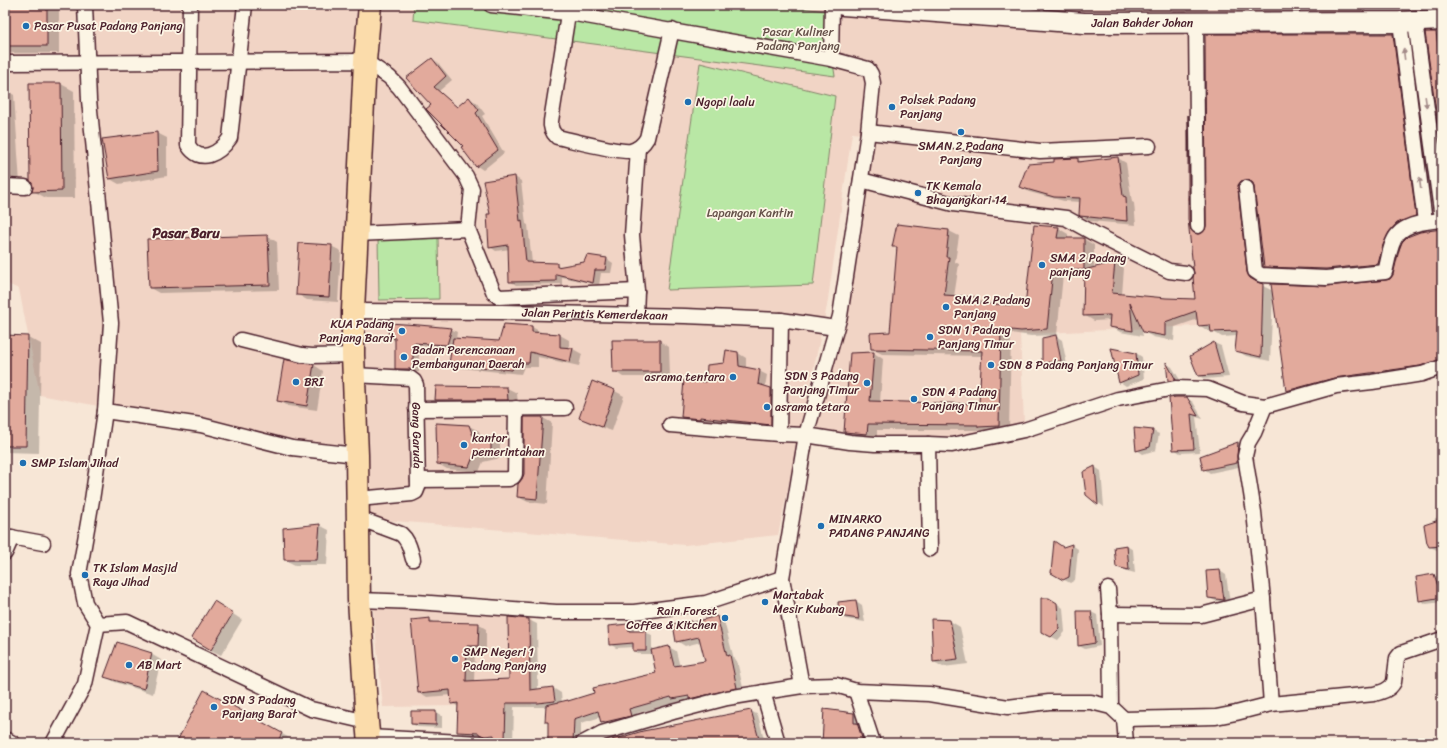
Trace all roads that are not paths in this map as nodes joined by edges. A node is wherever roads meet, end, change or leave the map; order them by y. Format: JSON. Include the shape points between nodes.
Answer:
{"nodes":[{"id":1,"x":85,"y":5,"type":"edge"},
{"id":2,"x":190,"y":5,"type":"edge"},
{"id":3,"x":245,"y":5,"type":"edge"},
{"id":4,"x":370,"y":5,"type":"edge"},
{"id":5,"x":492,"y":5,"type":"edge"},
{"id":6,"x":832,"y":5,"type":"edge"},
{"id":7,"x":843,"y":5,"type":"edge"},
{"id":8,"x":568,"y":14,"type":"junction"},
{"id":9,"x":1442,"y":20,"type":"edge"},
{"id":10,"x":1407,"y":22,"type":"junction"},
{"id":11,"x":1196,"y":23,"type":"junction"},
{"id":12,"x":672,"y":30,"type":"junction"},
{"id":13,"x":831,"y":59,"type":"junction"},
{"id":14,"x":189,"y":61,"type":"junction"},
{"id":15,"x":239,"y":61,"type":"junction"},
{"id":16,"x":365,"y":61,"type":"junction"},
{"id":17,"x":5,"y":63,"type":"edge"},
{"id":18,"x":87,"y":63,"type":"junction"},
{"id":19,"x":868,"y":132,"type":"junction"},
{"id":20,"x":1149,"y":146,"type":"dead end"},
{"id":21,"x":638,"y":148,"type":"junction"},
{"id":22,"x":861,"y":180,"type":"junction"},
{"id":23,"x":5,"y":186,"type":"edge"},
{"id":24,"x":25,"y":187,"type":"dead end"},
{"id":25,"x":1246,"y":188,"type":"dead end"},
{"id":26,"x":1442,"y":219,"type":"edge"},
{"id":27,"x":1425,"y":222,"type":"junction"},
{"id":28,"x":1198,"y":226,"type":"dead end"},
{"id":29,"x":468,"y":229,"type":"junction"},
{"id":30,"x":357,"y":234,"type":"junction"},
{"id":31,"x":1186,"y":273,"type":"dead end"},
{"id":32,"x":637,"y":291,"type":"junction"},
{"id":33,"x":353,"y":311,"type":"junction"},
{"id":34,"x":636,"y":315,"type":"junction"},
{"id":35,"x":781,"y":320,"type":"junction"},
{"id":36,"x":836,"y":328,"type":"junction"},
{"id":37,"x":240,"y":340,"type":"dead end"},
{"id":38,"x":353,"y":365,"type":"junction"},
{"id":39,"x":1442,"y":367,"type":"edge"},
{"id":40,"x":1265,"y":406,"type":"junction"},
{"id":41,"x":516,"y":408,"type":"junction"},
{"id":42,"x":564,"y":408,"type":"dead end"},
{"id":43,"x":416,"y":409,"type":"junction"},
{"id":44,"x":105,"y":411,"type":"junction"},
{"id":45,"x":670,"y":425,"type":"dead end"},
{"id":46,"x":779,"y":434,"type":"junction"},
{"id":47,"x":806,"y":435,"type":"junction"},
{"id":48,"x":928,"y":444,"type":"junction"},
{"id":49,"x":357,"y":455,"type":"junction"},
{"id":50,"x":418,"y":480,"type":"junction"},
{"id":51,"x":358,"y":509,"type":"junction"},
{"id":52,"x":9,"y":537,"type":"edge"},
{"id":53,"x":43,"y":543,"type":"dead end"},
{"id":54,"x":930,"y":549,"type":"dead end"},
{"id":55,"x":5,"y":553,"type":"edge"},
{"id":56,"x":413,"y":559,"type":"dead end"},
{"id":57,"x":782,"y":578,"type":"junction"},
{"id":58,"x":1108,"y":589,"type":"dead end"},
{"id":59,"x":1263,"y":599,"type":"junction"},
{"id":60,"x":359,"y":600,"type":"junction"},
{"id":61,"x":1110,"y":614,"type":"junction"},
{"id":62,"x":98,"y":624,"type":"junction"},
{"id":63,"x":1442,"y":639,"type":"edge"},
{"id":64,"x":802,"y":686,"type":"junction"},
{"id":65,"x":856,"y":691,"type":"junction"},
{"id":66,"x":763,"y":692,"type":"junction"},
{"id":67,"x":1271,"y":704,"type":"junction"},
{"id":68,"x":1111,"y":707,"type":"junction"},
{"id":69,"x":1124,"y":719,"type":"junction"},
{"id":70,"x":368,"y":734,"type":"edge"},
{"id":71,"x":5,"y":739,"type":"edge"},
{"id":72,"x":12,"y":743,"type":"edge"},
{"id":73,"x":53,"y":743,"type":"edge"},
{"id":74,"x":480,"y":743,"type":"edge"},
{"id":75,"x":583,"y":743,"type":"edge"},
{"id":76,"x":778,"y":743,"type":"edge"},
{"id":77,"x":873,"y":743,"type":"edge"},
{"id":78,"x":1126,"y":743,"type":"edge"}],
"edges":[{"from":1,"to":18,"type":"street"},
{"from":2,"to":14,"type":"street"},
{"from":3,"to":15,"type":"street"},
{"from":4,"to":16,"type":"highway"},
{"from":5,"to":8,"type":"street"},
{"from":6,"to":13,"type":"street"},
{"from":7,"to":11,"type":"main road","name":"Jalan Bahder Johan","via":[[1084,23]]},
{"from":8,"to":12,"type":"street"},
{"from":8,"to":21,"type":"street","via":[[550,126],[553,133],[557,137],[625,151]]},
{"from":9,"to":10,"type":"main road","name":"Jalan Bahder Johan"},
{"from":10,"to":11,"type":"main road","name":"Jalan Bahder Johan"},
{"from":10,"to":26,"type":"street","one_way":true},
{"from":27,"to":10,"type":"street","one_way":true},
{"from":11,"to":28,"type":"street"},
{"from":12,"to":13,"type":"street"},
{"from":12,"to":21,"type":"street","via":[[647,138]]},
{"from":13,"to":19,"type":"street","via":[[868,69],[871,74],[873,83]]},
{"from":14,"to":15,"type":"street"},
{"from":14,"to":15,"type":"street","via":[[188,145],[192,152],[208,156],[224,146],[230,138]]},
{"from":14,"to":18,"type":"street"},
{"from":15,"to":16,"type":"street"},
{"from":16,"to":29,"type":"street","via":[[400,87],[466,176],[472,189]]},
{"from":16,"to":30,"type":"highway"},
{"from":17,"to":18,"type":"street"},
{"from":18,"to":44,"type":"street","via":[[110,323]]},
{"from":19,"to":20,"type":"street","via":[[1040,151]]},
{"from":19,"to":22,"type":"street"},
{"from":21,"to":32,"type":"street","via":[[632,235]]},
{"from":22,"to":31,"type":"street","via":[[953,204],[1066,218],[1170,271]]},
{"from":22,"to":36,"type":"street"},
{"from":23,"to":24,"type":"street"},
{"from":25,"to":27,"type":"street","via":[[1255,271],[1261,275],[1326,278],[1385,272],[1397,234],[1408,227]]},
{"from":26,"to":27,"type":"street"},
{"from":29,"to":30,"type":"street"},
{"from":29,"to":32,"type":"street","via":[[494,293],[499,297]]},
{"from":30,"to":33,"type":"highway"},
{"from":32,"to":34,"type":"street"},
{"from":33,"to":34,"type":"street","name":"Jalan Perintis Kemerdekaan"},
{"from":33,"to":38,"type":"highway"},
{"from":34,"to":35,"type":"street","name":"Jalan Perintis Kemerdekaan"},
{"from":35,"to":36,"type":"street","name":"Jalan Perintis Kemerdekaan"},
{"from":35,"to":46,"type":"street"},
{"from":36,"to":47,"type":"street"},
{"from":37,"to":38,"type":"street","name":"Gang Garuda"},
{"from":38,"to":43,"type":"street","name":"Gang Garuda","via":[[410,378],[416,385]]},
{"from":38,"to":49,"type":"highway"},
{"from":39,"to":40,"type":"street","via":[[1422,374],[1336,386]]},
{"from":40,"to":48,"type":"street","via":[[1243,403],[1208,389],[1175,388],[1118,399],[1017,431],[952,445]]},
{"from":40,"to":59,"type":"street","via":[[1248,443],[1245,456]]},
{"from":41,"to":42,"type":"street"},
{"from":41,"to":43,"type":"street"},
{"from":41,"to":50,"type":"street","via":[[513,478]]},
{"from":43,"to":50,"type":"street","name":"Gang Garuda"},
{"from":44,"to":49,"type":"street","via":[[201,425],[292,448]]},
{"from":44,"to":62,"type":"street","via":[[79,574],[85,603]]},
{"from":45,"to":46,"type":"street"},
{"from":46,"to":47,"type":"street"},
{"from":47,"to":48,"type":"street","via":[[875,444]]},
{"from":47,"to":57,"type":"street"},
{"from":48,"to":54,"type":"street"},
{"from":49,"to":51,"type":"highway"},
{"from":50,"to":51,"type":"street","name":"Gang Garuda","via":[[416,492],[412,494]]},
{"from":51,"to":56,"type":"street","via":[[406,538]]},
{"from":51,"to":60,"type":"highway"},
{"from":52,"to":53,"type":"street"},
{"from":52,"to":55,"type":"street"},
{"from":57,"to":60,"type":"street","via":[[706,603],[634,612],[556,612]]},
{"from":57,"to":64,"type":"street"},
{"from":58,"to":61,"type":"street"},
{"from":59,"to":61,"type":"street","via":[[1200,614]]},
{"from":59,"to":67,"type":"street"},
{"from":60,"to":70,"type":"highway"},
{"from":61,"to":68,"type":"street"},
{"from":62,"to":70,"type":"street","via":[[127,622]]},
{"from":62,"to":73,"type":"street","via":[[85,684]]},
{"from":63,"to":67,"type":"street","via":[[1401,653],[1393,685],[1383,692]]},
{"from":64,"to":65,"type":"street","via":[[836,685]]},
{"from":64,"to":66,"type":"street"},
{"from":65,"to":68,"type":"street","via":[[929,694],[1008,707],[1049,702],[1091,702]]},
{"from":65,"to":77,"type":"street"},
{"from":66,"to":75,"type":"street","via":[[726,698],[673,712],[602,733]]},
{"from":66,"to":76,"type":"street"},
{"from":67,"to":69,"type":"street","via":[[1216,717]]},
{"from":68,"to":69,"type":"street"},
{"from":69,"to":78,"type":"street"},
{"from":70,"to":74,"type":"street"},
{"from":71,"to":72,"type":"street"}]}
